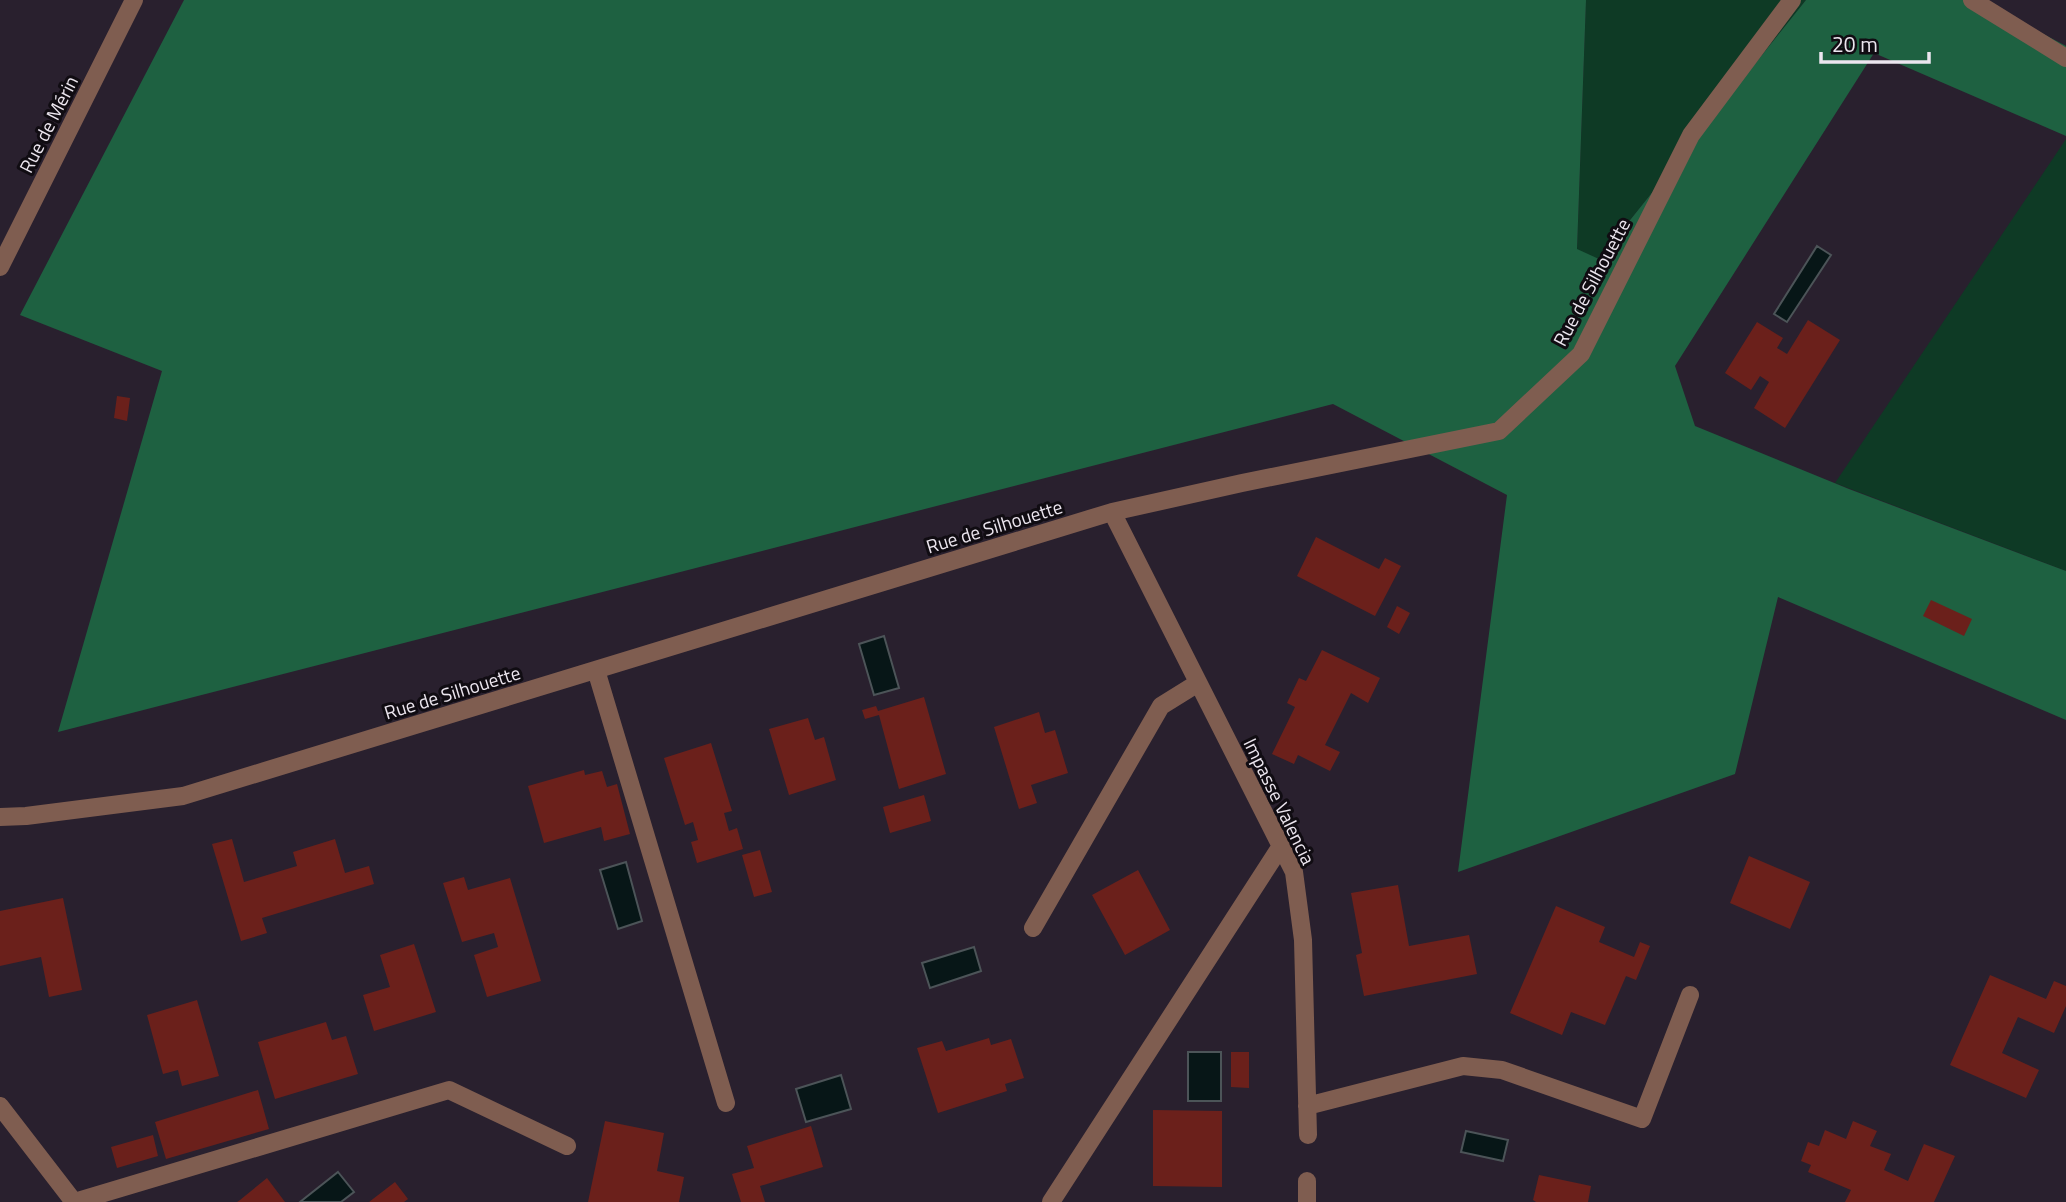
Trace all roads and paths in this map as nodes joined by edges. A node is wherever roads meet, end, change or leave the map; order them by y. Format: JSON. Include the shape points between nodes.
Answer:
{"nodes":[{"id":1,"x":134,"y":0,"type":"edge"},
{"id":2,"x":1792,"y":0,"type":"edge"},
{"id":3,"x":1972,"y":0,"type":"edge"},
{"id":4,"x":2066,"y":58,"type":"edge"},
{"id":5,"x":0,"y":267,"type":"edge"},
{"id":6,"x":1112,"y":512,"type":"junction"},
{"id":7,"x":596,"y":670,"type":"junction"},
{"id":8,"x":1198,"y":683,"type":"junction"},
{"id":9,"x":0,"y":817,"type":"edge"},
{"id":10,"x":1281,"y":846,"type":"junction"},
{"id":11,"x":1033,"y":928,"type":"dead end"},
{"id":12,"x":1690,"y":995,"type":"dead end"},
{"id":13,"x":726,"y":1103,"type":"dead end"},
{"id":14,"x":0,"y":1106,"type":"edge"},
{"id":15,"x":1307,"y":1106,"type":"junction"},
{"id":16,"x":1308,"y":1135,"type":"dead end"},
{"id":17,"x":567,"y":1146,"type":"dead end"},
{"id":18,"x":1307,"y":1181,"type":"dead end"},
{"id":19,"x":74,"y":1202,"type":"edge"},
{"id":20,"x":1051,"y":1202,"type":"edge"},
{"id":21,"x":1307,"y":1202,"type":"edge"}],
"edges":[{"from":1,"to":5,"type":"street","name":"Rue de Mérin"},
{"from":2,"to":6,"type":"street","name":"Rue de Silhouette","via":[[1691,135],[1581,354],[1499,431]]},
{"from":3,"to":4,"type":"street"},
{"from":6,"to":7,"type":"street","name":"Rue de Silhouette"},
{"from":6,"to":8,"type":"street","name":"Impasse Valencia"},
{"from":7,"to":9,"type":"street","name":"Rue de Silhouette","via":[[183,796]]},
{"from":7,"to":13,"type":"street"},
{"from":8,"to":10,"type":"street","name":"Impasse Valencia"},
{"from":8,"to":11,"type":"street","via":[[1161,706]]},
{"from":10,"to":15,"type":"street","name":"Impasse Valencia","via":[[1294,872],[1303,940]]},
{"from":10,"to":20,"type":"street"},
{"from":12,"to":15,"type":"street","via":[[1642,1119],[1502,1070],[1462,1066]]},
{"from":14,"to":19,"type":"street"},
{"from":15,"to":16,"type":"street","name":"Impasse Valencia"},
{"from":17,"to":19,"type":"street","via":[[449,1090]]},
{"from":18,"to":21,"type":"street"}]}
